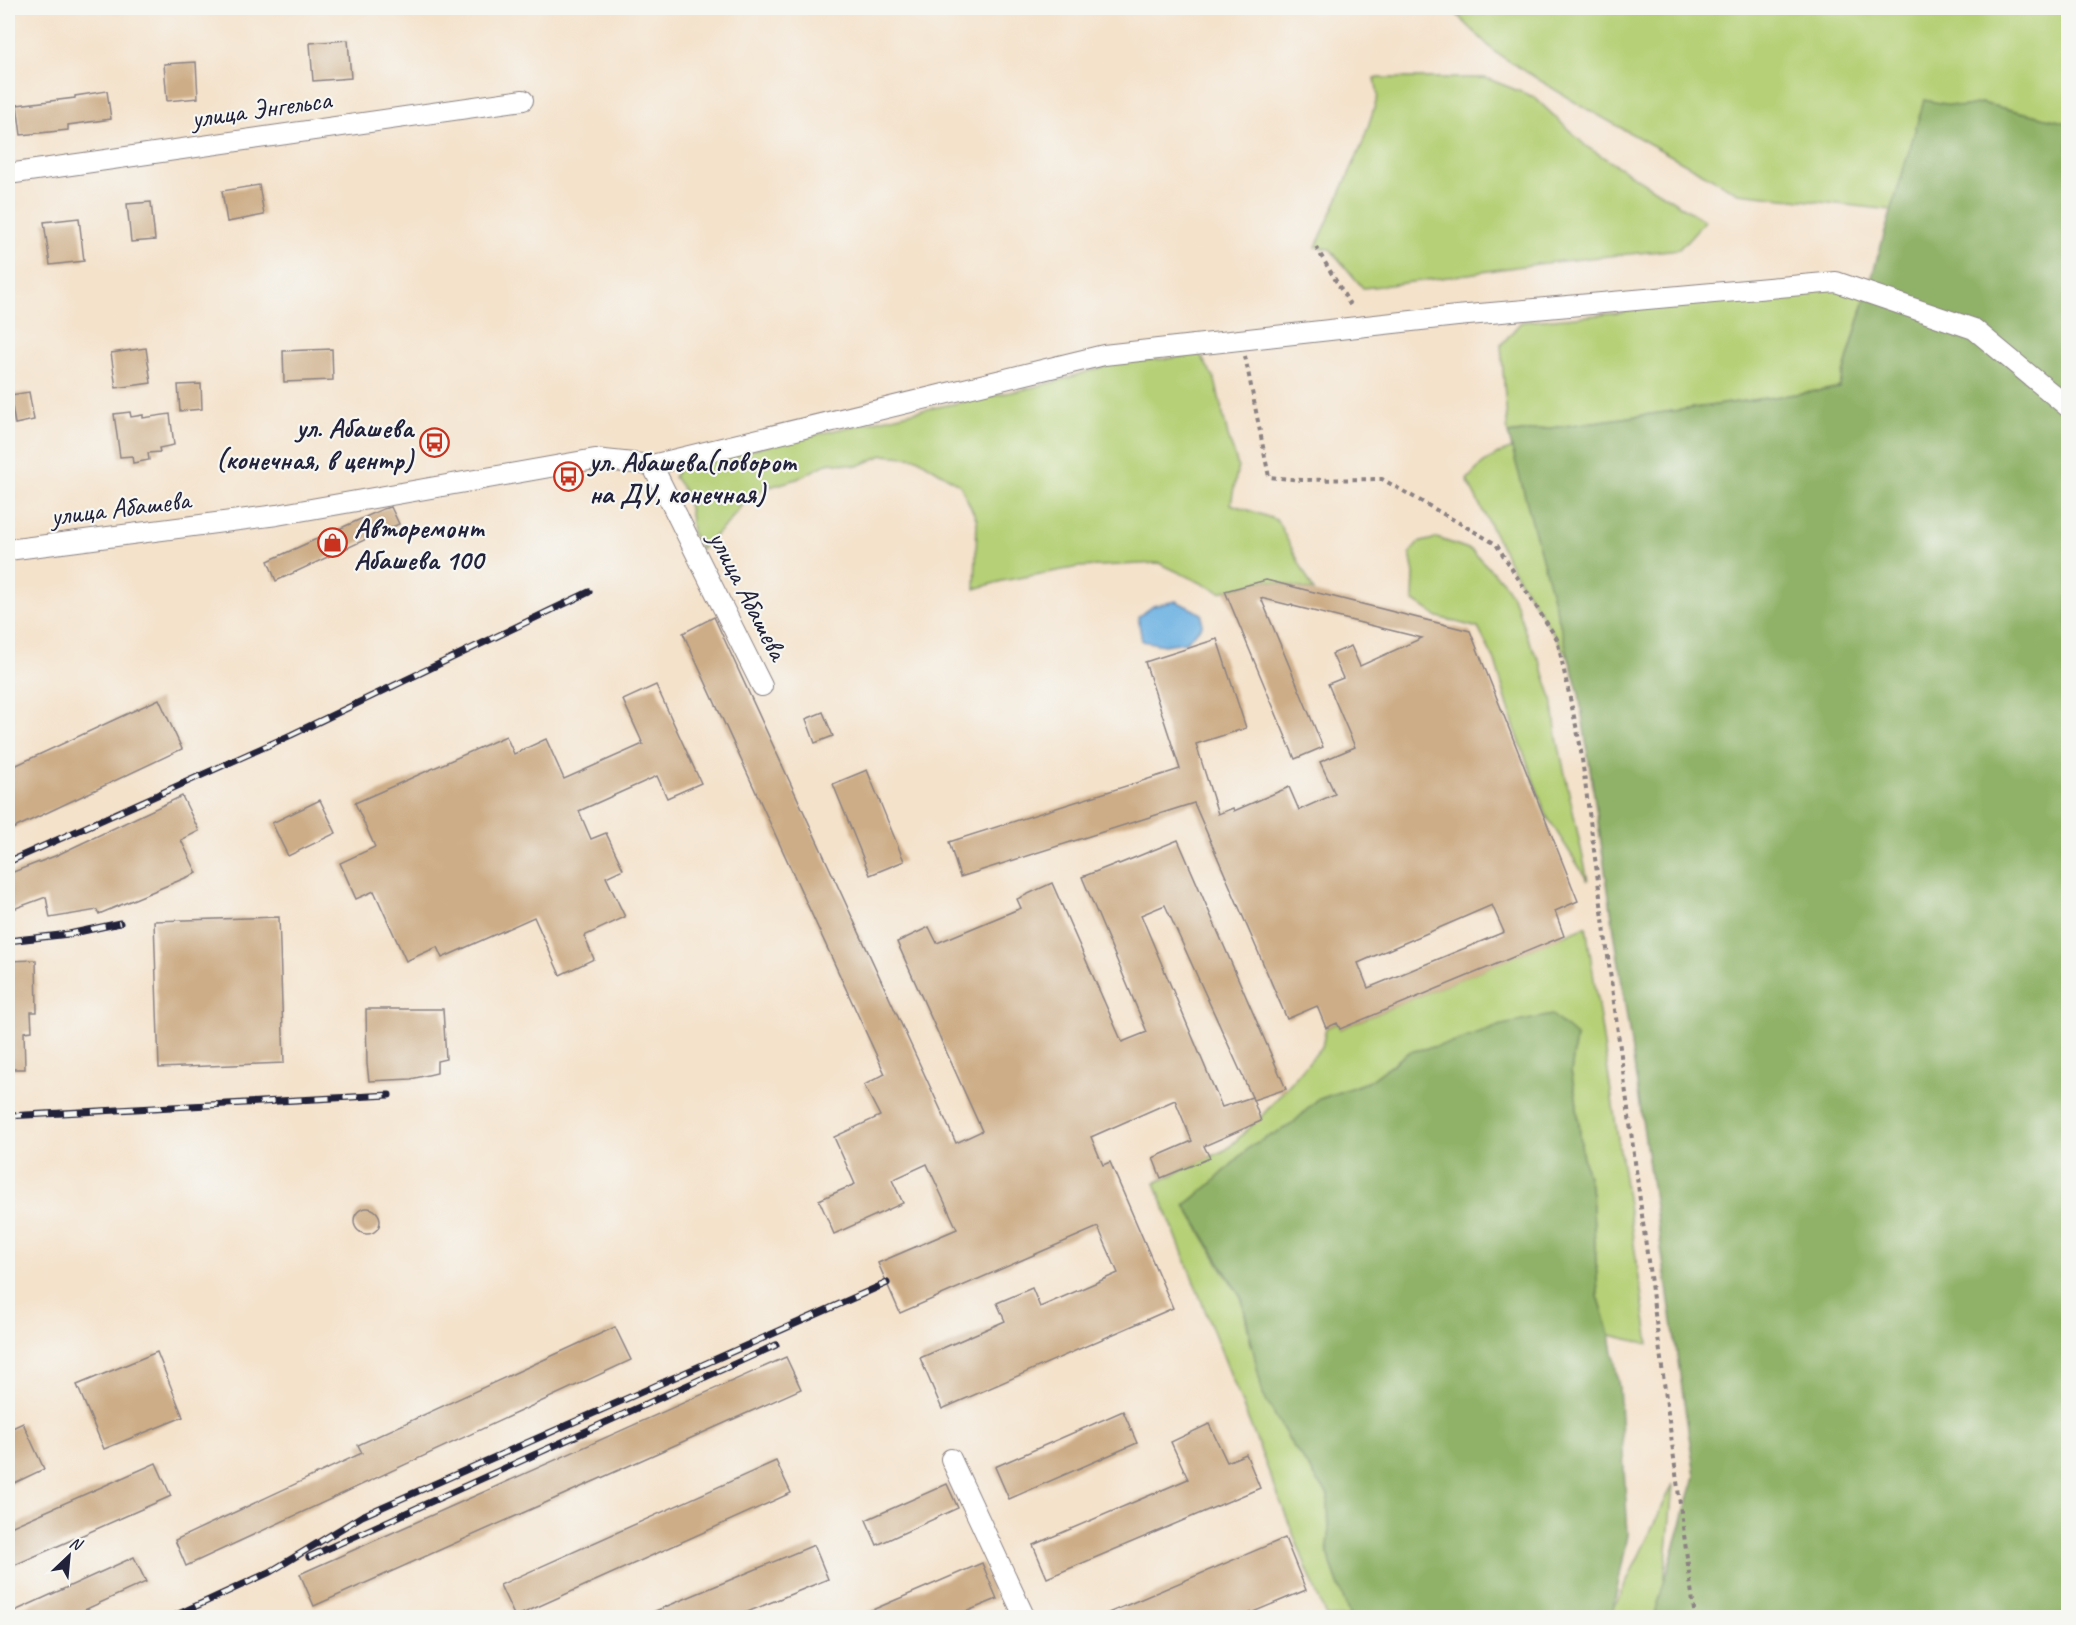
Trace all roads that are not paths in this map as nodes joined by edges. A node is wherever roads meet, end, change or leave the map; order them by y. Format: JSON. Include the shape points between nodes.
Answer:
{"nodes":[{"id":1,"x":523,"y":100,"type":"dead end"},
{"id":2,"x":8,"y":174,"type":"edge"},
{"id":3,"x":2068,"y":407,"type":"edge"},
{"id":4,"x":652,"y":465,"type":"junction"},
{"id":5,"x":8,"y":550,"type":"edge"},
{"id":6,"x":762,"y":686,"type":"dead end"},
{"id":7,"x":951,"y":1459,"type":"dead end"},
{"id":8,"x":1025,"y":1617,"type":"edge"}],
"edges":[{"from":1,"to":2,"type":"street","name":"улица Энгельса"},
{"from":3,"to":4,"type":"street","name":"улица Абашева","via":[[1974,329],[1836,282],[1104,354]]},
{"from":4,"to":5,"type":"street","name":"улица Абашева","via":[[595,459],[277,515]]},
{"from":4,"to":6,"type":"street","name":"улица Абашева"},
{"from":7,"to":8,"type":"street"}]}
